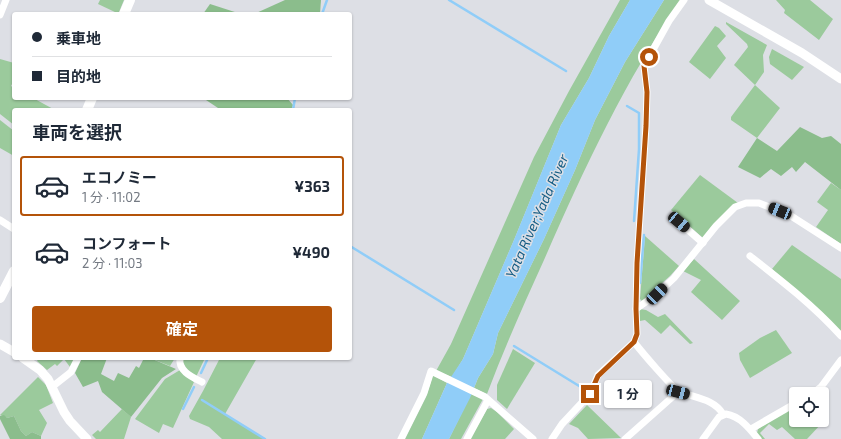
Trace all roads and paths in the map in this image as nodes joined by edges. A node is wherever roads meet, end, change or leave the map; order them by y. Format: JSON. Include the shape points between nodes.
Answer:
{"nodes":[{"id":1,"x":6,"y":0,"type":"edge"},
{"id":2,"x":130,"y":0,"type":"edge"},
{"id":3,"x":684,"y":0,"type":"edge"},
{"id":4,"x":709,"y":0,"type":"edge"},
{"id":5,"x":125,"y":12,"type":"edge"},
{"id":6,"x":0,"y":15,"type":"edge"},
{"id":7,"x":841,"y":79,"type":"edge"},
{"id":8,"x":0,"y":220,"type":"edge"},
{"id":9,"x":679,"y":222,"type":"dead end"},
{"id":10,"x":12,"y":228,"type":"edge"},
{"id":11,"x":703,"y":243,"type":"junction"},
{"id":12,"x":841,"y":248,"type":"edge"},
{"id":13,"x":750,"y":256,"type":"dead end"},
{"id":14,"x":12,"y":275,"type":"edge"},
{"id":15,"x":0,"y":298,"type":"edge"},
{"id":16,"x":636,"y":309,"type":"junction"},
{"id":17,"x":841,"y":336,"type":"edge"},
{"id":18,"x":634,"y":342,"type":"junction"},
{"id":19,"x":0,"y":344,"type":"edge"},
{"id":20,"x":12,"y":351,"type":"edge"},
{"id":21,"x":26,"y":360,"type":"edge"},
{"id":22,"x":77,"y":360,"type":"edge"},
{"id":23,"x":180,"y":360,"type":"edge"},
{"id":24,"x":841,"y":360,"type":"edge"},
{"id":25,"x":202,"y":382,"type":"dead end"},
{"id":26,"x":52,"y":387,"type":"junction"},
{"id":27,"x":821,"y":387,"type":"edge"},
{"id":28,"x":678,"y":392,"type":"junction"},
{"id":29,"x":487,"y":399,"type":"junction"},
{"id":30,"x":789,"y":407,"type":"edge"},
{"id":31,"x":724,"y":414,"type":"junction"},
{"id":32,"x":751,"y":429,"type":"junction"},
{"id":33,"x":87,"y":439,"type":"edge"},
{"id":34,"x":401,"y":439,"type":"edge"},
{"id":35,"x":467,"y":439,"type":"edge"},
{"id":36,"x":533,"y":439,"type":"edge"},
{"id":37,"x":552,"y":439,"type":"edge"},
{"id":38,"x":625,"y":439,"type":"edge"},
{"id":39,"x":703,"y":439,"type":"edge"},
{"id":40,"x":758,"y":439,"type":"edge"}],
"edges":[{"from":1,"to":6,"type":"street"},
{"from":2,"to":5,"type":"main road"},
{"from":3,"to":16,"type":"street","via":[[644,66],[647,92],[646,126]]},
{"from":4,"to":7,"type":"street","via":[[802,53]]},
{"from":8,"to":10,"type":"street"},
{"from":9,"to":11,"type":"street"},
{"from":11,"to":12,"type":"street","via":[[732,210],[753,202],[788,214]]},
{"from":11,"to":16,"type":"street","via":[[674,278]]},
{"from":13,"to":17,"type":"street","via":[[825,318]]},
{"from":14,"to":15,"type":"main road"},
{"from":16,"to":18,"type":"street","via":[[637,334]]},
{"from":18,"to":28,"type":"street"},
{"from":18,"to":37,"type":"street","via":[[598,376],[590,394],[562,424]]},
{"from":19,"to":20,"type":"street"},
{"from":21,"to":26,"type":"street","via":[[40,370]]},
{"from":22,"to":26,"type":"street","via":[[71,372]]},
{"from":23,"to":25,"type":"street","via":[[184,371]]},
{"from":24,"to":27,"type":"street"},
{"from":26,"to":33,"type":"street","via":[[70,421]]},
{"from":28,"to":31,"type":"street","via":[[708,400]]},
{"from":28,"to":38,"type":"street"},
{"from":29,"to":34,"type":"street","via":[[431,371],[424,393]]},
{"from":29,"to":35,"type":"street"},
{"from":29,"to":36,"type":"street"},
{"from":30,"to":32,"type":"street"},
{"from":31,"to":32,"type":"street","via":[[729,414]]},
{"from":31,"to":39,"type":"street","via":[[717,419]]},
{"from":32,"to":40,"type":"street"}]}
